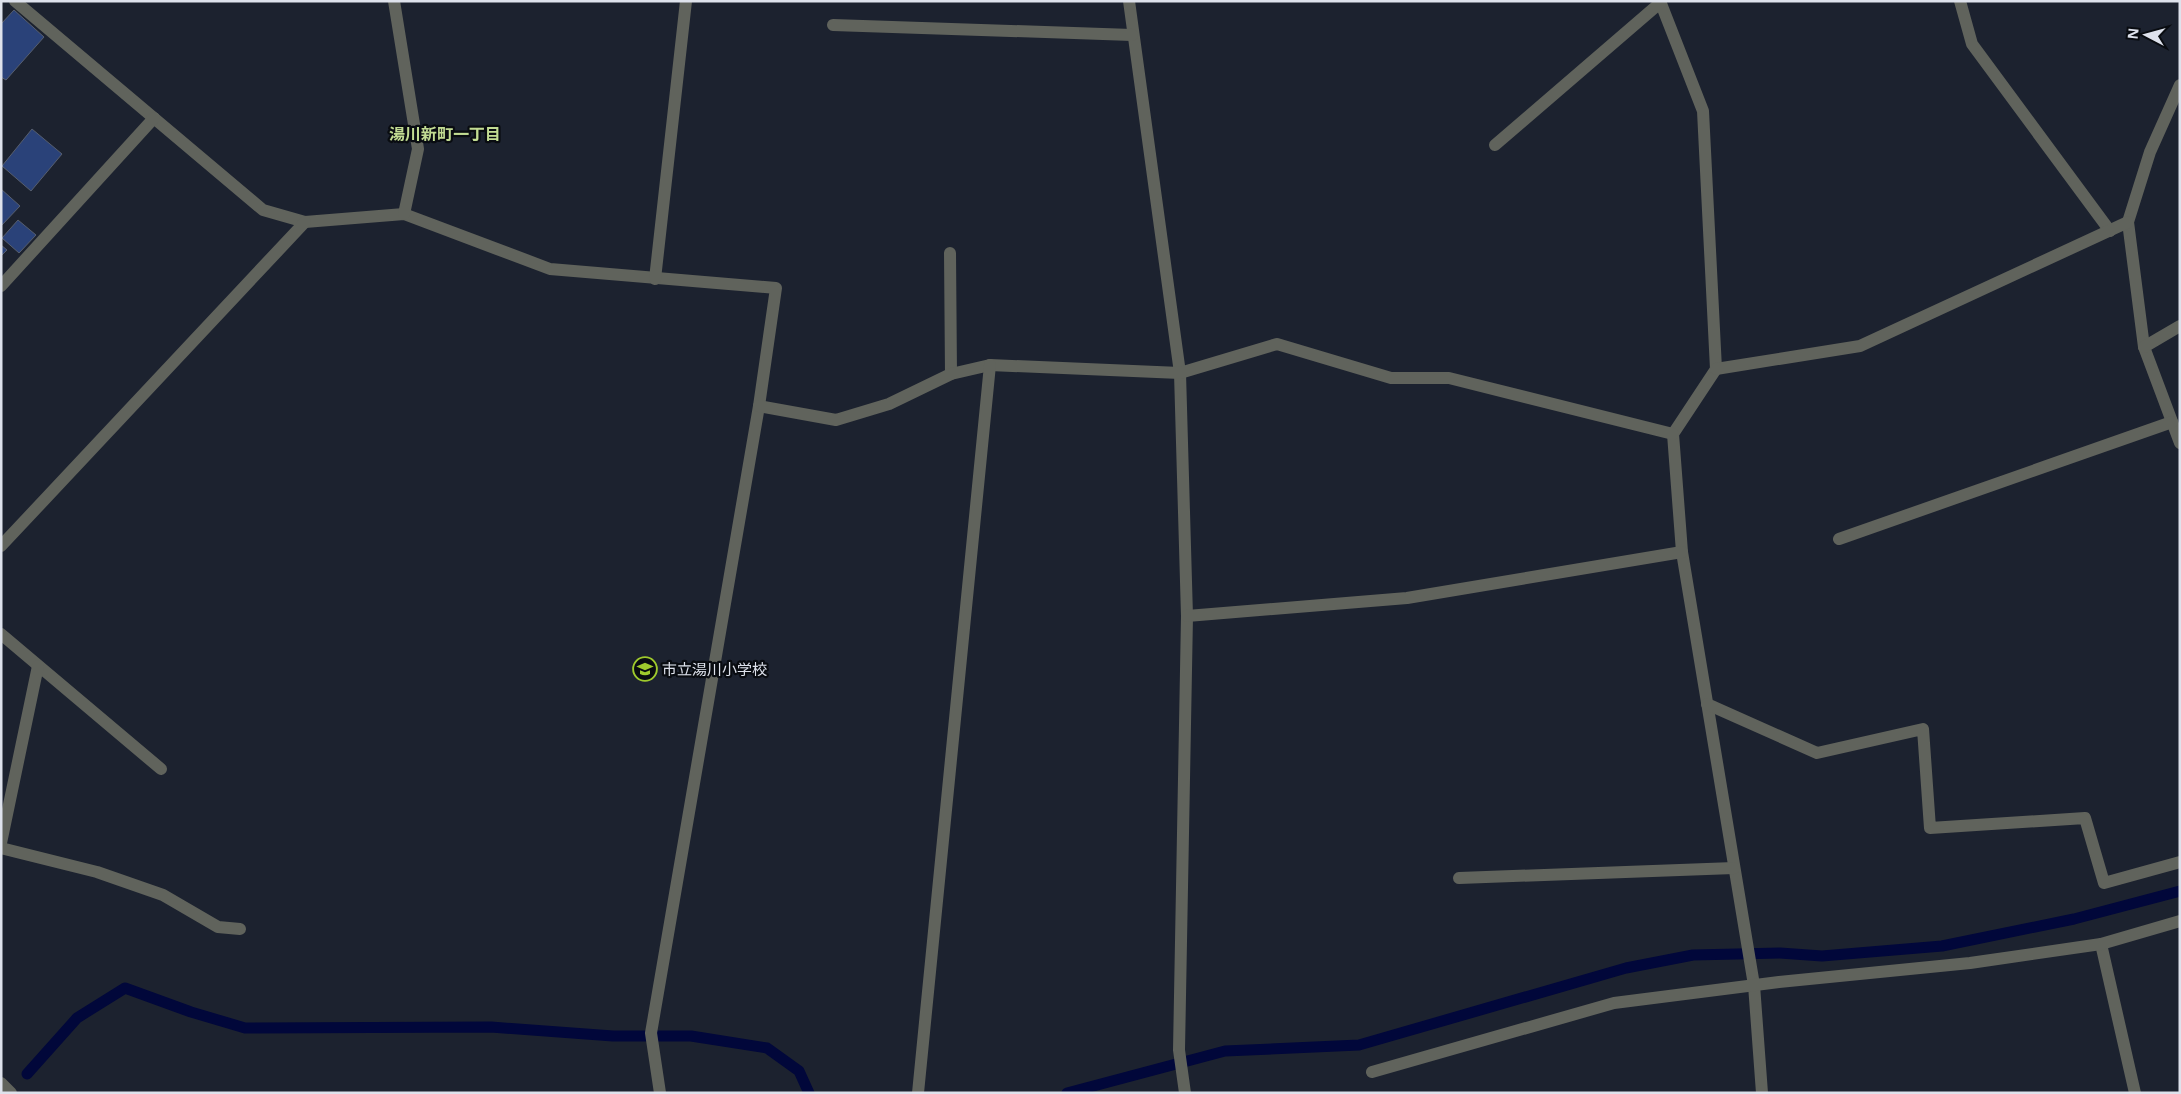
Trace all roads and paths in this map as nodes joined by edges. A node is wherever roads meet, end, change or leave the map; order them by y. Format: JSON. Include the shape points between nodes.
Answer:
{"nodes":[{"id":1,"x":14,"y":1,"type":"edge"},
{"id":2,"x":394,"y":1,"type":"edge"},
{"id":3,"x":686,"y":1,"type":"edge"},
{"id":4,"x":1129,"y":1,"type":"edge"},
{"id":5,"x":1960,"y":1,"type":"edge"},
{"id":6,"x":1660,"y":2,"type":"edge"},
{"id":7,"x":833,"y":25,"type":"dead end"},
{"id":8,"x":1132,"y":35,"type":"junction"},
{"id":9,"x":2180,"y":85,"type":"edge"},
{"id":10,"x":154,"y":118,"type":"junction"},
{"id":11,"x":1495,"y":145,"type":"dead end"},
{"id":12,"x":404,"y":214,"type":"junction"},
{"id":13,"x":305,"y":222,"type":"junction"},
{"id":14,"x":2128,"y":222,"type":"junction"},
{"id":15,"x":2110,"y":231,"type":"junction"},
{"id":16,"x":950,"y":252,"type":"dead end"},
{"id":17,"x":655,"y":279,"type":"junction"},
{"id":18,"x":1,"y":286,"type":"edge"},
{"id":19,"x":2180,"y":326,"type":"edge"},
{"id":20,"x":2144,"y":347,"type":"junction"},
{"id":21,"x":990,"y":365,"type":"junction"},
{"id":22,"x":1716,"y":369,"type":"junction"},
{"id":23,"x":1180,"y":373,"type":"junction"},
{"id":24,"x":951,"y":374,"type":"junction"},
{"id":25,"x":759,"y":406,"type":"junction"},
{"id":26,"x":2172,"y":422,"type":"junction"},
{"id":27,"x":1673,"y":434,"type":"junction"},
{"id":28,"x":2180,"y":443,"type":"edge"},
{"id":29,"x":1839,"y":539,"type":"dead end"},
{"id":30,"x":1,"y":546,"type":"edge"},
{"id":31,"x":1682,"y":552,"type":"junction"},
{"id":32,"x":1187,"y":616,"type":"junction"},
{"id":33,"x":1,"y":634,"type":"edge"},
{"id":34,"x":38,"y":666,"type":"junction"},
{"id":35,"x":1707,"y":704,"type":"junction"},
{"id":36,"x":161,"y":769,"type":"dead end"},
{"id":37,"x":1,"y":843,"type":"edge"},
{"id":38,"x":1,"y":848,"type":"edge"},
{"id":39,"x":2180,"y":862,"type":"edge"},
{"id":40,"x":1734,"y":868,"type":"junction"},
{"id":41,"x":1459,"y":878,"type":"dead end"},
{"id":42,"x":2180,"y":921,"type":"edge"},
{"id":43,"x":240,"y":929,"type":"dead end"},
{"id":44,"x":2101,"y":944,"type":"junction"},
{"id":45,"x":1754,"y":985,"type":"junction"},
{"id":46,"x":1372,"y":1072,"type":"dead end"},
{"id":47,"x":1,"y":1083,"type":"edge"},
{"id":48,"x":11,"y":1093,"type":"edge"},
{"id":49,"x":660,"y":1093,"type":"edge"},
{"id":50,"x":918,"y":1093,"type":"edge"},
{"id":51,"x":1185,"y":1093,"type":"edge"},
{"id":52,"x":1762,"y":1093,"type":"edge"},
{"id":53,"x":2135,"y":1093,"type":"edge"}],
"edges":[{"from":1,"to":10,"type":"street"},
{"from":2,"to":12,"type":"street","via":[[418,150]]},
{"from":3,"to":17,"type":"street"},
{"from":4,"to":8,"type":"street"},
{"from":5,"to":15,"type":"street","via":[[1972,44]]},
{"from":6,"to":11,"type":"street"},
{"from":6,"to":22,"type":"street","via":[[1703,111]]},
{"from":7,"to":8,"type":"street"},
{"from":8,"to":23,"type":"street"},
{"from":9,"to":14,"type":"street","via":[[2150,152]]},
{"from":10,"to":13,"type":"street","via":[[264,210]]},
{"from":10,"to":18,"type":"street"},
{"from":12,"to":13,"type":"street"},
{"from":12,"to":17,"type":"street","via":[[550,269]]},
{"from":13,"to":30,"type":"street"},
{"from":14,"to":15,"type":"street"},
{"from":14,"to":20,"type":"street"},
{"from":15,"to":22,"type":"street","via":[[1860,346]]},
{"from":16,"to":24,"type":"street"},
{"from":17,"to":25,"type":"street","via":[[776,288]]},
{"from":19,"to":20,"type":"street"},
{"from":20,"to":26,"type":"street"},
{"from":21,"to":23,"type":"street"},
{"from":21,"to":24,"type":"street"},
{"from":21,"to":50,"type":"street"},
{"from":22,"to":27,"type":"street"},
{"from":23,"to":27,"type":"street","via":[[1277,344],[1391,378],[1449,378]]},
{"from":23,"to":32,"type":"street"},
{"from":24,"to":25,"type":"street","via":[[889,404],[836,420]]},
{"from":25,"to":49,"type":"street","via":[[651,1033]]},
{"from":26,"to":28,"type":"street"},
{"from":26,"to":29,"type":"street"},
{"from":27,"to":31,"type":"street"},
{"from":31,"to":32,"type":"street","via":[[1407,598]]},
{"from":31,"to":35,"type":"street"},
{"from":32,"to":51,"type":"street","via":[[1178,1050]]},
{"from":33,"to":34,"type":"street"},
{"from":34,"to":36,"type":"street"},
{"from":34,"to":37,"type":"street"},
{"from":35,"to":39,"type":"street","via":[[1817,753],[1923,729],[1930,828],[2085,818],[2104,883]]},
{"from":35,"to":40,"type":"street"},
{"from":38,"to":43,"type":"street","via":[[97,872],[164,895],[218,926]]},
{"from":40,"to":41,"type":"street"},
{"from":40,"to":45,"type":"street"},
{"from":42,"to":44,"type":"street"},
{"from":44,"to":45,"type":"street","via":[[1970,963]]},
{"from":44,"to":53,"type":"street"},
{"from":45,"to":46,"type":"street","via":[[1614,1003]]},
{"from":45,"to":52,"type":"street"},
{"from":47,"to":48,"type":"street"}]}
